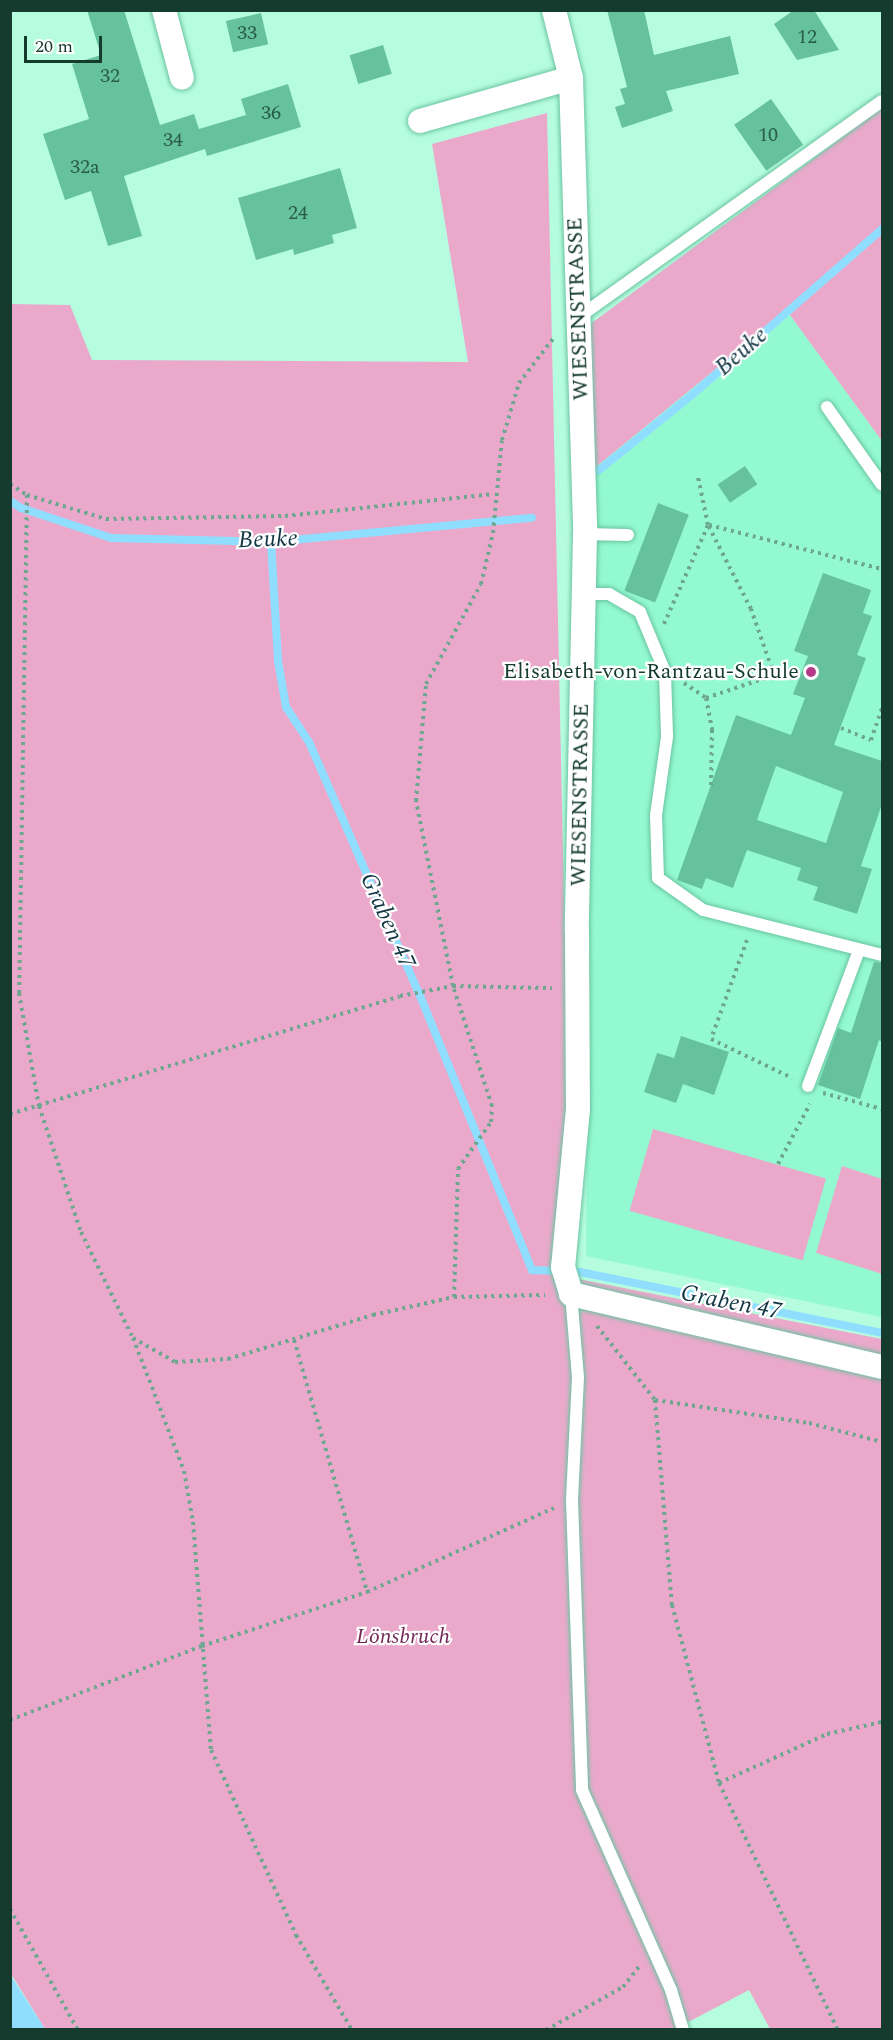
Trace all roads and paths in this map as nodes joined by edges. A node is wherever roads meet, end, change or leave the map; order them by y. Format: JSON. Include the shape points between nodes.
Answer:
{"nodes":[{"id":1,"x":164,"y":10,"type":"edge"},
{"id":2,"x":554,"y":10,"type":"edge"},
{"id":3,"x":182,"y":78,"type":"dead end"},
{"id":4,"x":571,"y":78,"type":"junction"},
{"id":5,"x":882,"y":101,"type":"edge"},
{"id":6,"x":420,"y":121,"type":"dead end"},
{"id":7,"x":578,"y":318,"type":"junction"},
{"id":8,"x":827,"y":407,"type":"dead end"},
{"id":9,"x":698,"y":477,"type":"dead end"},
{"id":10,"x":10,"y":484,"type":"edge"},
{"id":11,"x":882,"y":485,"type":"edge"},
{"id":12,"x":494,"y":494,"type":"junction"},
{"id":13,"x":27,"y":495,"type":"junction"},
{"id":14,"x":708,"y":525,"type":"junction"},
{"id":15,"x":585,"y":534,"type":"junction"},
{"id":16,"x":628,"y":535,"type":"dead end"},
{"id":17,"x":882,"y":569,"type":"edge"},
{"id":18,"x":585,"y":594,"type":"junction"},
{"id":19,"x":654,"y":638,"type":"junction"},
{"id":20,"x":803,"y":668,"type":"dead end"},
{"id":21,"x":665,"y":672,"type":"junction"},
{"id":22,"x":774,"y":675,"type":"junction"},
{"id":23,"x":706,"y":698,"type":"junction"},
{"id":24,"x":882,"y":708,"type":"edge"},
{"id":25,"x":841,"y":728,"type":"dead end"},
{"id":26,"x":711,"y":786,"type":"dead end"},
{"id":27,"x":753,"y":925,"type":"junction"},
{"id":28,"x":859,"y":950,"type":"junction"},
{"id":29,"x":882,"y":955,"type":"edge"},
{"id":30,"x":453,"y":986,"type":"junction"},
{"id":31,"x":539,"y":986,"type":"dead end"},
{"id":32,"x":711,"y":1039,"type":"dead end"},
{"id":33,"x":808,"y":1086,"type":"dead end"},
{"id":34,"x":812,"y":1100,"type":"dead end"},
{"id":35,"x":39,"y":1106,"type":"junction"},
{"id":36,"x":10,"y":1114,"type":"edge"},
{"id":37,"x":778,"y":1164,"type":"dead end"},
{"id":38,"x":572,"y":1294,"type":"junction"},
{"id":39,"x":454,"y":1297,"type":"junction"},
{"id":40,"x":133,"y":1338,"type":"junction"},
{"id":41,"x":294,"y":1340,"type":"junction"},
{"id":42,"x":882,"y":1366,"type":"edge"},
{"id":43,"x":656,"y":1400,"type":"junction"},
{"id":44,"x":882,"y":1442,"type":"edge"},
{"id":45,"x":572,"y":1500,"type":"junction"},
{"id":46,"x":367,"y":1592,"type":"junction"},
{"id":47,"x":202,"y":1646,"type":"junction"},
{"id":48,"x":10,"y":1720,"type":"edge"},
{"id":49,"x":882,"y":1722,"type":"edge"},
{"id":50,"x":718,"y":1783,"type":"junction"},
{"id":51,"x":10,"y":1909,"type":"edge"},
{"id":52,"x":652,"y":1950,"type":"junction"},
{"id":53,"x":78,"y":2030,"type":"edge"},
{"id":54,"x":352,"y":2030,"type":"edge"},
{"id":55,"x":546,"y":2030,"type":"edge"},
{"id":56,"x":683,"y":2030,"type":"edge"},
{"id":57,"x":838,"y":2030,"type":"edge"}],
"edges":[{"from":1,"to":3,"type":"street"},
{"from":2,"to":4,"type":"street","name":"WIESENSTRASSE"},
{"from":4,"to":6,"type":"street"},
{"from":4,"to":7,"type":"street","name":"WIESENSTRASSE"},
{"from":5,"to":7,"type":"lane"},
{"from":7,"to":12,"type":"path","via":[[550,340],[519,383],[502,440]]},
{"from":7,"to":15,"type":"street","name":"WIESENSTRASSE"},
{"from":8,"to":11,"type":"lane"},
{"from":9,"to":14,"type":"path"},
{"from":10,"to":13,"type":"path"},
{"from":12,"to":13,"type":"path","via":[[285,516],[106,519]]},
{"from":12,"to":30,"type":"path","via":[[493,533],[481,584],[426,684],[416,801]]},
{"from":13,"to":35,"type":"path","via":[[19,993]]},
{"from":14,"to":17,"type":"path"},
{"from":14,"to":19,"type":"path","via":[[669,619]]},
{"from":14,"to":22,"type":"path","via":[[751,609]]},
{"from":15,"to":16,"type":"lane"},
{"from":15,"to":18,"type":"street","name":"WIESENSTRASSE"},
{"from":18,"to":19,"type":"lane","via":[[609,594],[640,612]]},
{"from":18,"to":38,"type":"street","name":"WIESENSTRASSE","via":[[577,929],[578,1110],[563,1267]]},
{"from":19,"to":21,"type":"lane"},
{"from":20,"to":22,"type":"path"},
{"from":21,"to":23,"type":"path"},
{"from":21,"to":27,"type":"lane","via":[[667,737],[656,815],[658,878],[702,910]]},
{"from":22,"to":23,"type":"path"},
{"from":23,"to":26,"type":"path","via":[[712,730]]},
{"from":24,"to":25,"type":"path","via":[[871,740]]},
{"from":27,"to":28,"type":"lane"},
{"from":27,"to":32,"type":"path"},
{"from":28,"to":29,"type":"lane"},
{"from":28,"to":33,"type":"lane"},
{"from":30,"to":31,"type":"path"},
{"from":30,"to":35,"type":"path","via":[[400,996]]},
{"from":30,"to":39,"type":"path","via":[[492,1106],[491,1122],[458,1169]]},
{"from":34,"to":37,"type":"path"},
{"from":35,"to":36,"type":"path"},
{"from":35,"to":40,"type":"path","via":[[81,1232]]},
{"from":38,"to":39,"type":"path"},
{"from":38,"to":42,"type":"street"},
{"from":38,"to":43,"type":"path"},
{"from":38,"to":45,"type":"lane","via":[[578,1377]]},
{"from":39,"to":41,"type":"path","via":[[373,1315]]},
{"from":40,"to":41,"type":"path","via":[[175,1362],[228,1359]]},
{"from":40,"to":47,"type":"path","via":[[184,1471],[193,1522]]},
{"from":41,"to":46,"type":"path"},
{"from":43,"to":44,"type":"path","via":[[809,1423]]},
{"from":43,"to":50,"type":"path","via":[[672,1605]]},
{"from":45,"to":46,"type":"path"},
{"from":45,"to":52,"type":"lane","via":[[582,1790]]},
{"from":46,"to":47,"type":"path"},
{"from":47,"to":48,"type":"path"},
{"from":47,"to":54,"type":"path","via":[[211,1750],[296,1935]]},
{"from":49,"to":50,"type":"path","via":[[827,1734]]},
{"from":50,"to":57,"type":"path"},
{"from":51,"to":53,"type":"path"},
{"from":52,"to":55,"type":"path","via":[[623,1987]]},
{"from":52,"to":56,"type":"lane","via":[[671,1990]]}]}
